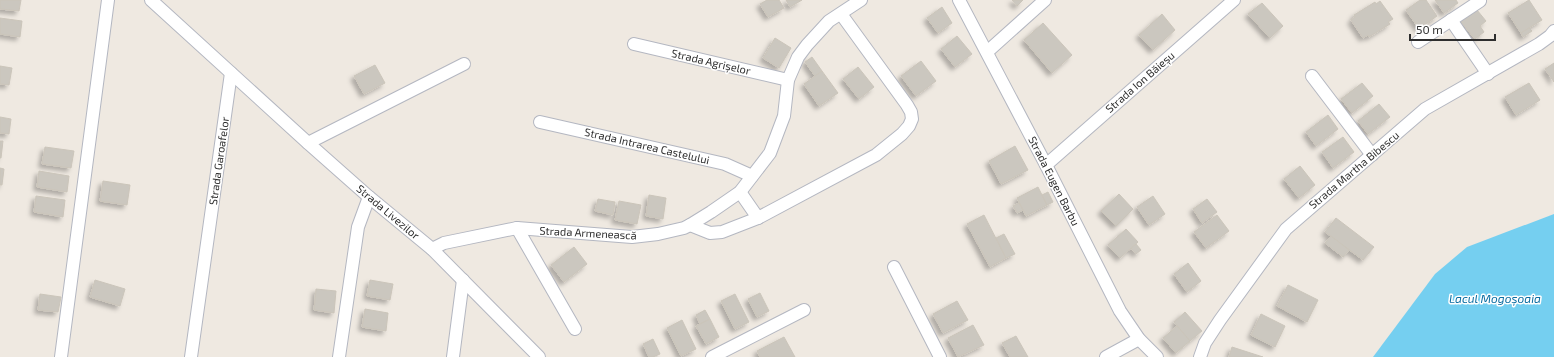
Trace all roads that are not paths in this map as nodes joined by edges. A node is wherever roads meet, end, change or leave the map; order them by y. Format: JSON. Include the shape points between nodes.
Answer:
{"nodes":[{"id":1,"x":108,"y":0,"type":"edge"},
{"id":2,"x":151,"y":0,"type":"edge"},
{"id":3,"x":861,"y":0,"type":"edge"},
{"id":4,"x":959,"y":0,"type":"edge"},
{"id":5,"x":1045,"y":0,"type":"edge"},
{"id":6,"x":1234,"y":0,"type":"edge"},
{"id":7,"x":1480,"y":1,"type":"edge"},
{"id":8,"x":840,"y":14,"type":"junction"},
{"id":9,"x":1451,"y":20,"type":"junction"},
{"id":10,"x":1554,"y":31,"type":"edge"},
{"id":11,"x":1418,"y":42,"type":"dead end"},
{"id":12,"x":634,"y":44,"type":"dead end"},
{"id":13,"x":987,"y":52,"type":"junction"},
{"id":14,"x":464,"y":64,"type":"dead end"},
{"id":15,"x":231,"y":73,"type":"junction"},
{"id":16,"x":1488,"y":74,"type":"junction"},
{"id":17,"x":1312,"y":76,"type":"dead end"},
{"id":18,"x":788,"y":80,"type":"junction"},
{"id":19,"x":540,"y":122,"type":"dead end"},
{"id":20,"x":308,"y":144,"type":"junction"},
{"id":21,"x":1372,"y":155,"type":"junction"},
{"id":22,"x":1046,"y":165,"type":"junction"},
{"id":23,"x":752,"y":176,"type":"junction"},
{"id":24,"x":740,"y":192,"type":"junction"},
{"id":25,"x":369,"y":197,"type":"junction"},
{"id":26,"x":758,"y":218,"type":"junction"},
{"id":27,"x":690,"y":224,"type":"junction"},
{"id":28,"x":517,"y":228,"type":"junction"},
{"id":29,"x":432,"y":249,"type":"junction"},
{"id":30,"x":894,"y":267,"type":"dead end"},
{"id":31,"x":463,"y":280,"type":"junction"},
{"id":32,"x":804,"y":310,"type":"dead end"},
{"id":33,"x":575,"y":329,"type":"dead end"},
{"id":34,"x":1140,"y":340,"type":"junction"},
{"id":35,"x":61,"y":357,"type":"edge"},
{"id":36,"x":190,"y":357,"type":"edge"},
{"id":37,"x":339,"y":357,"type":"edge"},
{"id":38,"x":453,"y":357,"type":"edge"},
{"id":39,"x":539,"y":357,"type":"edge"},
{"id":40,"x":712,"y":357,"type":"edge"},
{"id":41,"x":940,"y":357,"type":"edge"},
{"id":42,"x":1106,"y":357,"type":"edge"},
{"id":43,"x":1157,"y":357,"type":"edge"},
{"id":44,"x":1200,"y":357,"type":"edge"}],
"edges":[{"from":1,"to":35,"type":"street"},
{"from":2,"to":15,"type":"street"},
{"from":3,"to":8,"type":"street","name":"Strada Armenească"},
{"from":4,"to":13,"type":"street","name":"Strada Eugen Barbu"},
{"from":5,"to":13,"type":"street"},
{"from":6,"to":22,"type":"street","name":"Strada Ion Băieșu"},
{"from":7,"to":9,"type":"street"},
{"from":8,"to":18,"type":"street","name":"Strada Armenească","via":[[807,45],[798,57]]},
{"from":8,"to":26,"type":"street","via":[[907,105],[912,119],[902,134],[876,154]]},
{"from":9,"to":11,"type":"street"},
{"from":9,"to":16,"type":"street"},
{"from":10,"to":16,"type":"street","name":"Strada Martha Bibescu","via":[[1539,44]]},
{"from":12,"to":18,"type":"street","name":"Strada Agrișelor"},
{"from":13,"to":22,"type":"street","name":"Strada Eugen Barbu"},
{"from":14,"to":20,"type":"street"},
{"from":15,"to":20,"type":"street","name":"Strada Livezilor"},
{"from":15,"to":36,"type":"street","name":"Strada Garoafelor"},
{"from":16,"to":21,"type":"street","name":"Strada Martha Bibescu","via":[[1425,109]]},
{"from":17,"to":21,"type":"street"},
{"from":18,"to":23,"type":"street","name":"Strada Armenească","via":[[784,116],[770,153]]},
{"from":19,"to":23,"type":"street","name":"Strada Intrarea Castelului","via":[[726,164]]},
{"from":20,"to":25,"type":"street","name":"Strada Livezilor"},
{"from":21,"to":44,"type":"street","name":"Strada Martha Bibescu","via":[[1286,229],[1220,320],[1205,343]]},
{"from":22,"to":34,"type":"street","name":"Strada Eugen Barbu","via":[[1120,311]]},
{"from":23,"to":24,"type":"street","name":"Strada Armenească"},
{"from":24,"to":26,"type":"street"},
{"from":24,"to":27,"type":"street","name":"Strada Armenească"},
{"from":25,"to":29,"type":"street","name":"Strada Livezilor"},
{"from":25,"to":37,"type":"street","via":[[358,227]]},
{"from":26,"to":27,"type":"street","via":[[722,232],[710,233]]},
{"from":27,"to":28,"type":"street","name":"Strada Armenească","via":[[684,228],[658,234],[632,237]]},
{"from":28,"to":29,"type":"street","name":"Strada Armenească","via":[[444,243]]},
{"from":28,"to":33,"type":"street"},
{"from":29,"to":31,"type":"street","name":"Strada Livezilor"},
{"from":30,"to":41,"type":"street"},
{"from":31,"to":38,"type":"street"},
{"from":31,"to":39,"type":"street","name":"Strada Livezilor"},
{"from":32,"to":40,"type":"street"},
{"from":34,"to":42,"type":"street"},
{"from":34,"to":43,"type":"street","name":"Strada Eugen Barbu"}]}
